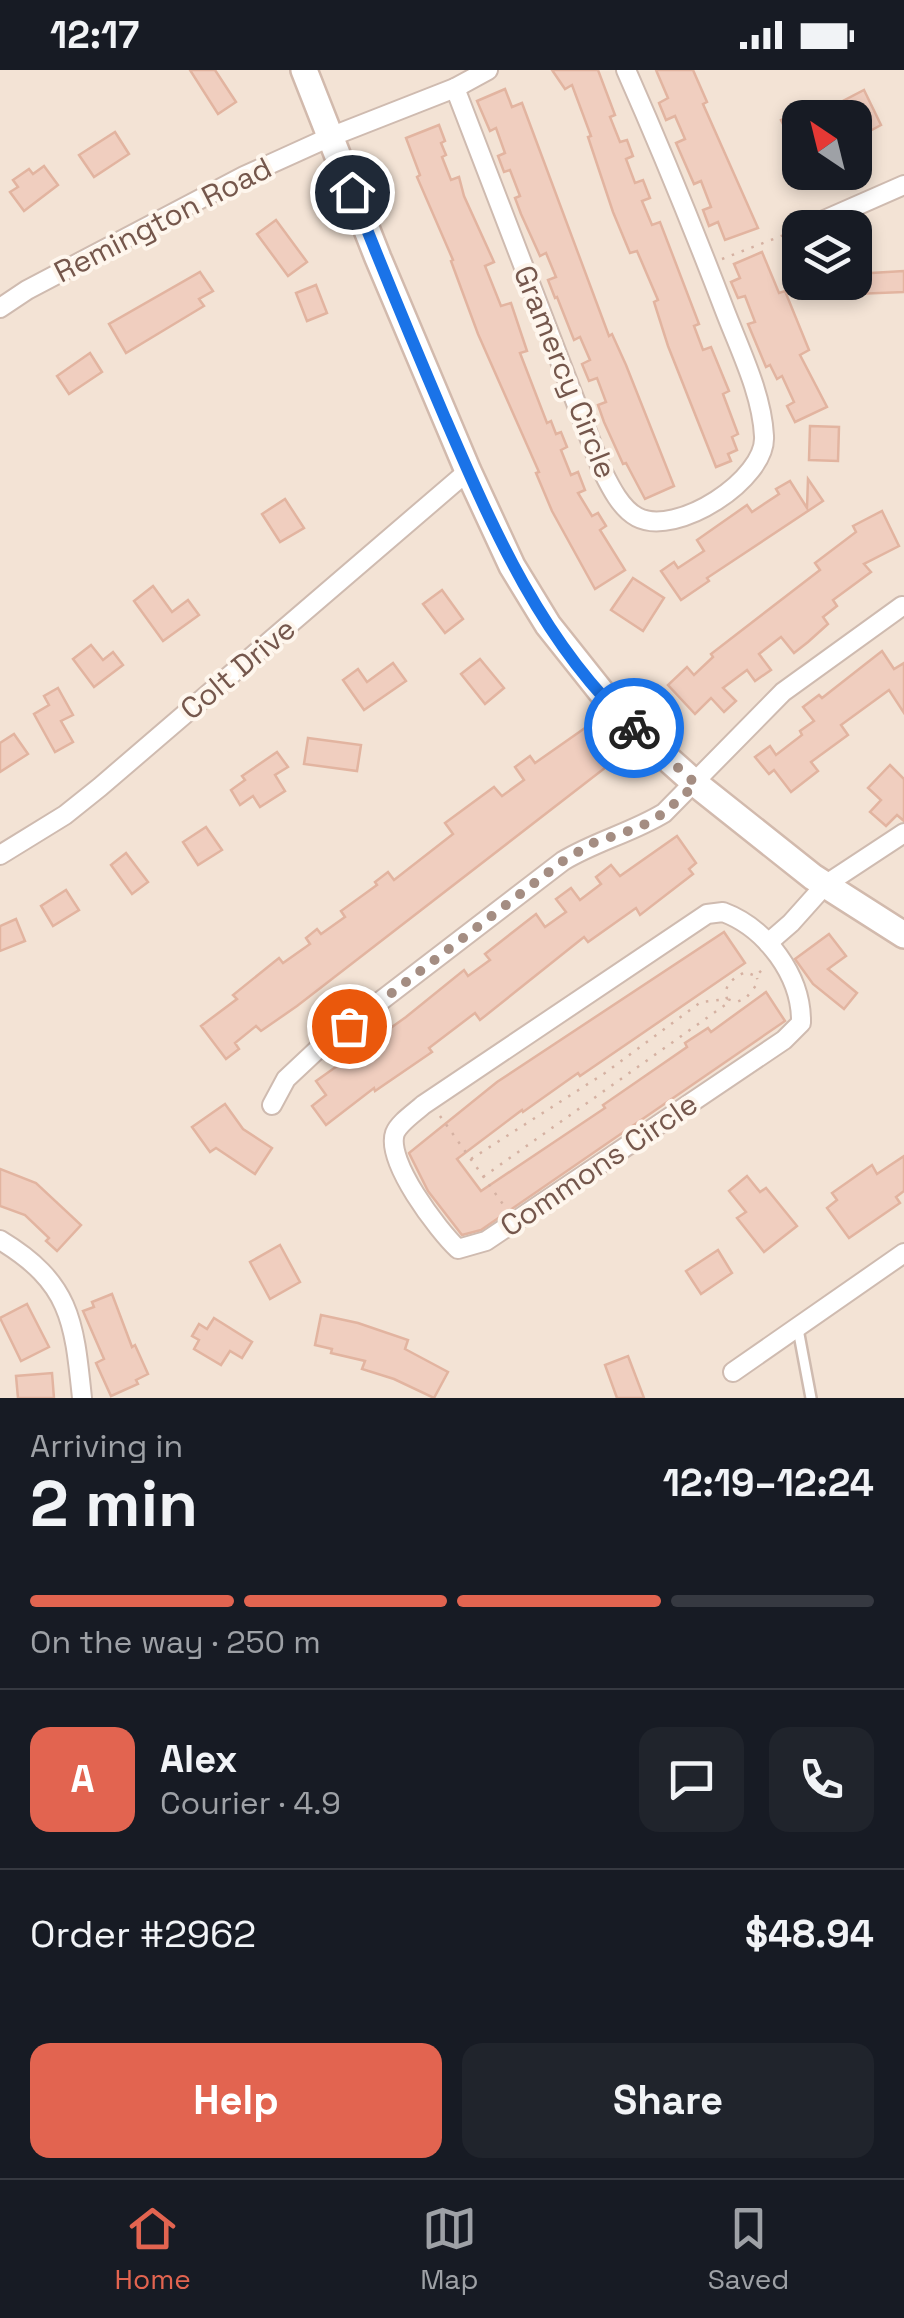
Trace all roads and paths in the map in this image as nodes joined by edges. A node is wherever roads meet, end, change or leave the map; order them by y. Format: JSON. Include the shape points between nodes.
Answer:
{"nodes":[{"id":1,"x":304,"y":70,"type":"edge"},
{"id":2,"x":488,"y":70,"type":"edge"},
{"id":3,"x":626,"y":70,"type":"edge"},
{"id":4,"x":454,"y":88,"type":"junction"},
{"id":5,"x":330,"y":137,"type":"junction"},
{"id":6,"x":904,"y":185,"type":"edge"},
{"id":7,"x":847,"y":210,"type":"edge"},
{"id":8,"x":782,"y":235,"type":"edge"},
{"id":9,"x":707,"y":266,"type":"junction"},
{"id":10,"x":0,"y":308,"type":"edge"},
{"id":11,"x":468,"y":471,"type":"junction"},
{"id":12,"x":902,"y":606,"type":"dead end"},
{"id":13,"x":696,"y":784,"type":"junction"},
{"id":14,"x":904,"y":834,"type":"edge"},
{"id":15,"x":0,"y":855,"type":"edge"},
{"id":16,"x":825,"y":885,"type":"junction"},
{"id":17,"x":904,"y":935,"type":"edge"},
{"id":18,"x":768,"y":943,"type":"junction"},
{"id":19,"x":763,"y":969,"type":"dead end"},
{"id":20,"x":756,"y":976,"type":"junction"},
{"id":21,"x":727,"y":999,"type":"junction"},
{"id":22,"x":272,"y":1105,"type":"dead end"},
{"id":23,"x":436,"y":1110,"type":"dead end"},
{"id":24,"x":471,"y":1159,"type":"junction"},
{"id":25,"x":483,"y":1177,"type":"junction"},
{"id":26,"x":515,"y":1222,"type":"junction"},
{"id":27,"x":0,"y":1240,"type":"edge"},
{"id":28,"x":904,"y":1253,"type":"edge"},
{"id":29,"x":797,"y":1327,"type":"junction"},
{"id":30,"x":733,"y":1372,"type":"dead end"},
{"id":31,"x":82,"y":1398,"type":"edge"},
{"id":32,"x":811,"y":1398,"type":"edge"}],
"edges":[{"from":1,"to":5,"type":"street"},
{"from":2,"to":4,"type":"street"},
{"from":3,"to":9,"type":"street","name":"Gramercy Circle"},
{"from":4,"to":5,"type":"street"},
{"from":4,"to":9,"type":"street","name":"Gramercy Circle","via":[[601,468],[626,508],[649,527],[710,505],[768,452],[749,375]]},
{"from":5,"to":10,"type":"street","name":"Remington Road"},
{"from":5,"to":11,"type":"street"},
{"from":6,"to":7,"type":"street"},
{"from":8,"to":9,"type":"path"},
{"from":11,"to":13,"type":"street","via":[[548,625],[622,718]]},
{"from":11,"to":15,"type":"street","name":"Colt Drive","via":[[100,787]]},
{"from":12,"to":13,"type":"street","via":[[783,692]]},
{"from":13,"to":16,"type":"street"},
{"from":13,"to":22,"type":"street","via":[[664,813],[593,843],[502,907],[296,1068]]},
{"from":14,"to":16,"type":"street"},
{"from":16,"to":17,"type":"street"},
{"from":16,"to":18,"type":"street"},
{"from":18,"to":26,"type":"street","name":"Commons Circle","via":[[792,982],[801,1023]]},
{"from":18,"to":26,"type":"street","name":"Commons Circle","via":[[734,916],[707,914],[422,1105],[396,1130],[398,1162],[458,1249]]},
{"from":19,"to":20,"type":"path"},
{"from":20,"to":21,"type":"path","via":[[746,998]]},
{"from":20,"to":21,"type":"path","via":[[745,972],[730,981]]},
{"from":21,"to":24,"type":"path","via":[[701,1002]]},
{"from":21,"to":25,"type":"path"},
{"from":23,"to":24,"type":"path"},
{"from":24,"to":25,"type":"path"},
{"from":25,"to":26,"type":"path"},
{"from":27,"to":31,"type":"street","via":[[32,1259],[67,1308]]},
{"from":28,"to":29,"type":"street"},
{"from":29,"to":30,"type":"street"},
{"from":29,"to":32,"type":"lane"}]}
